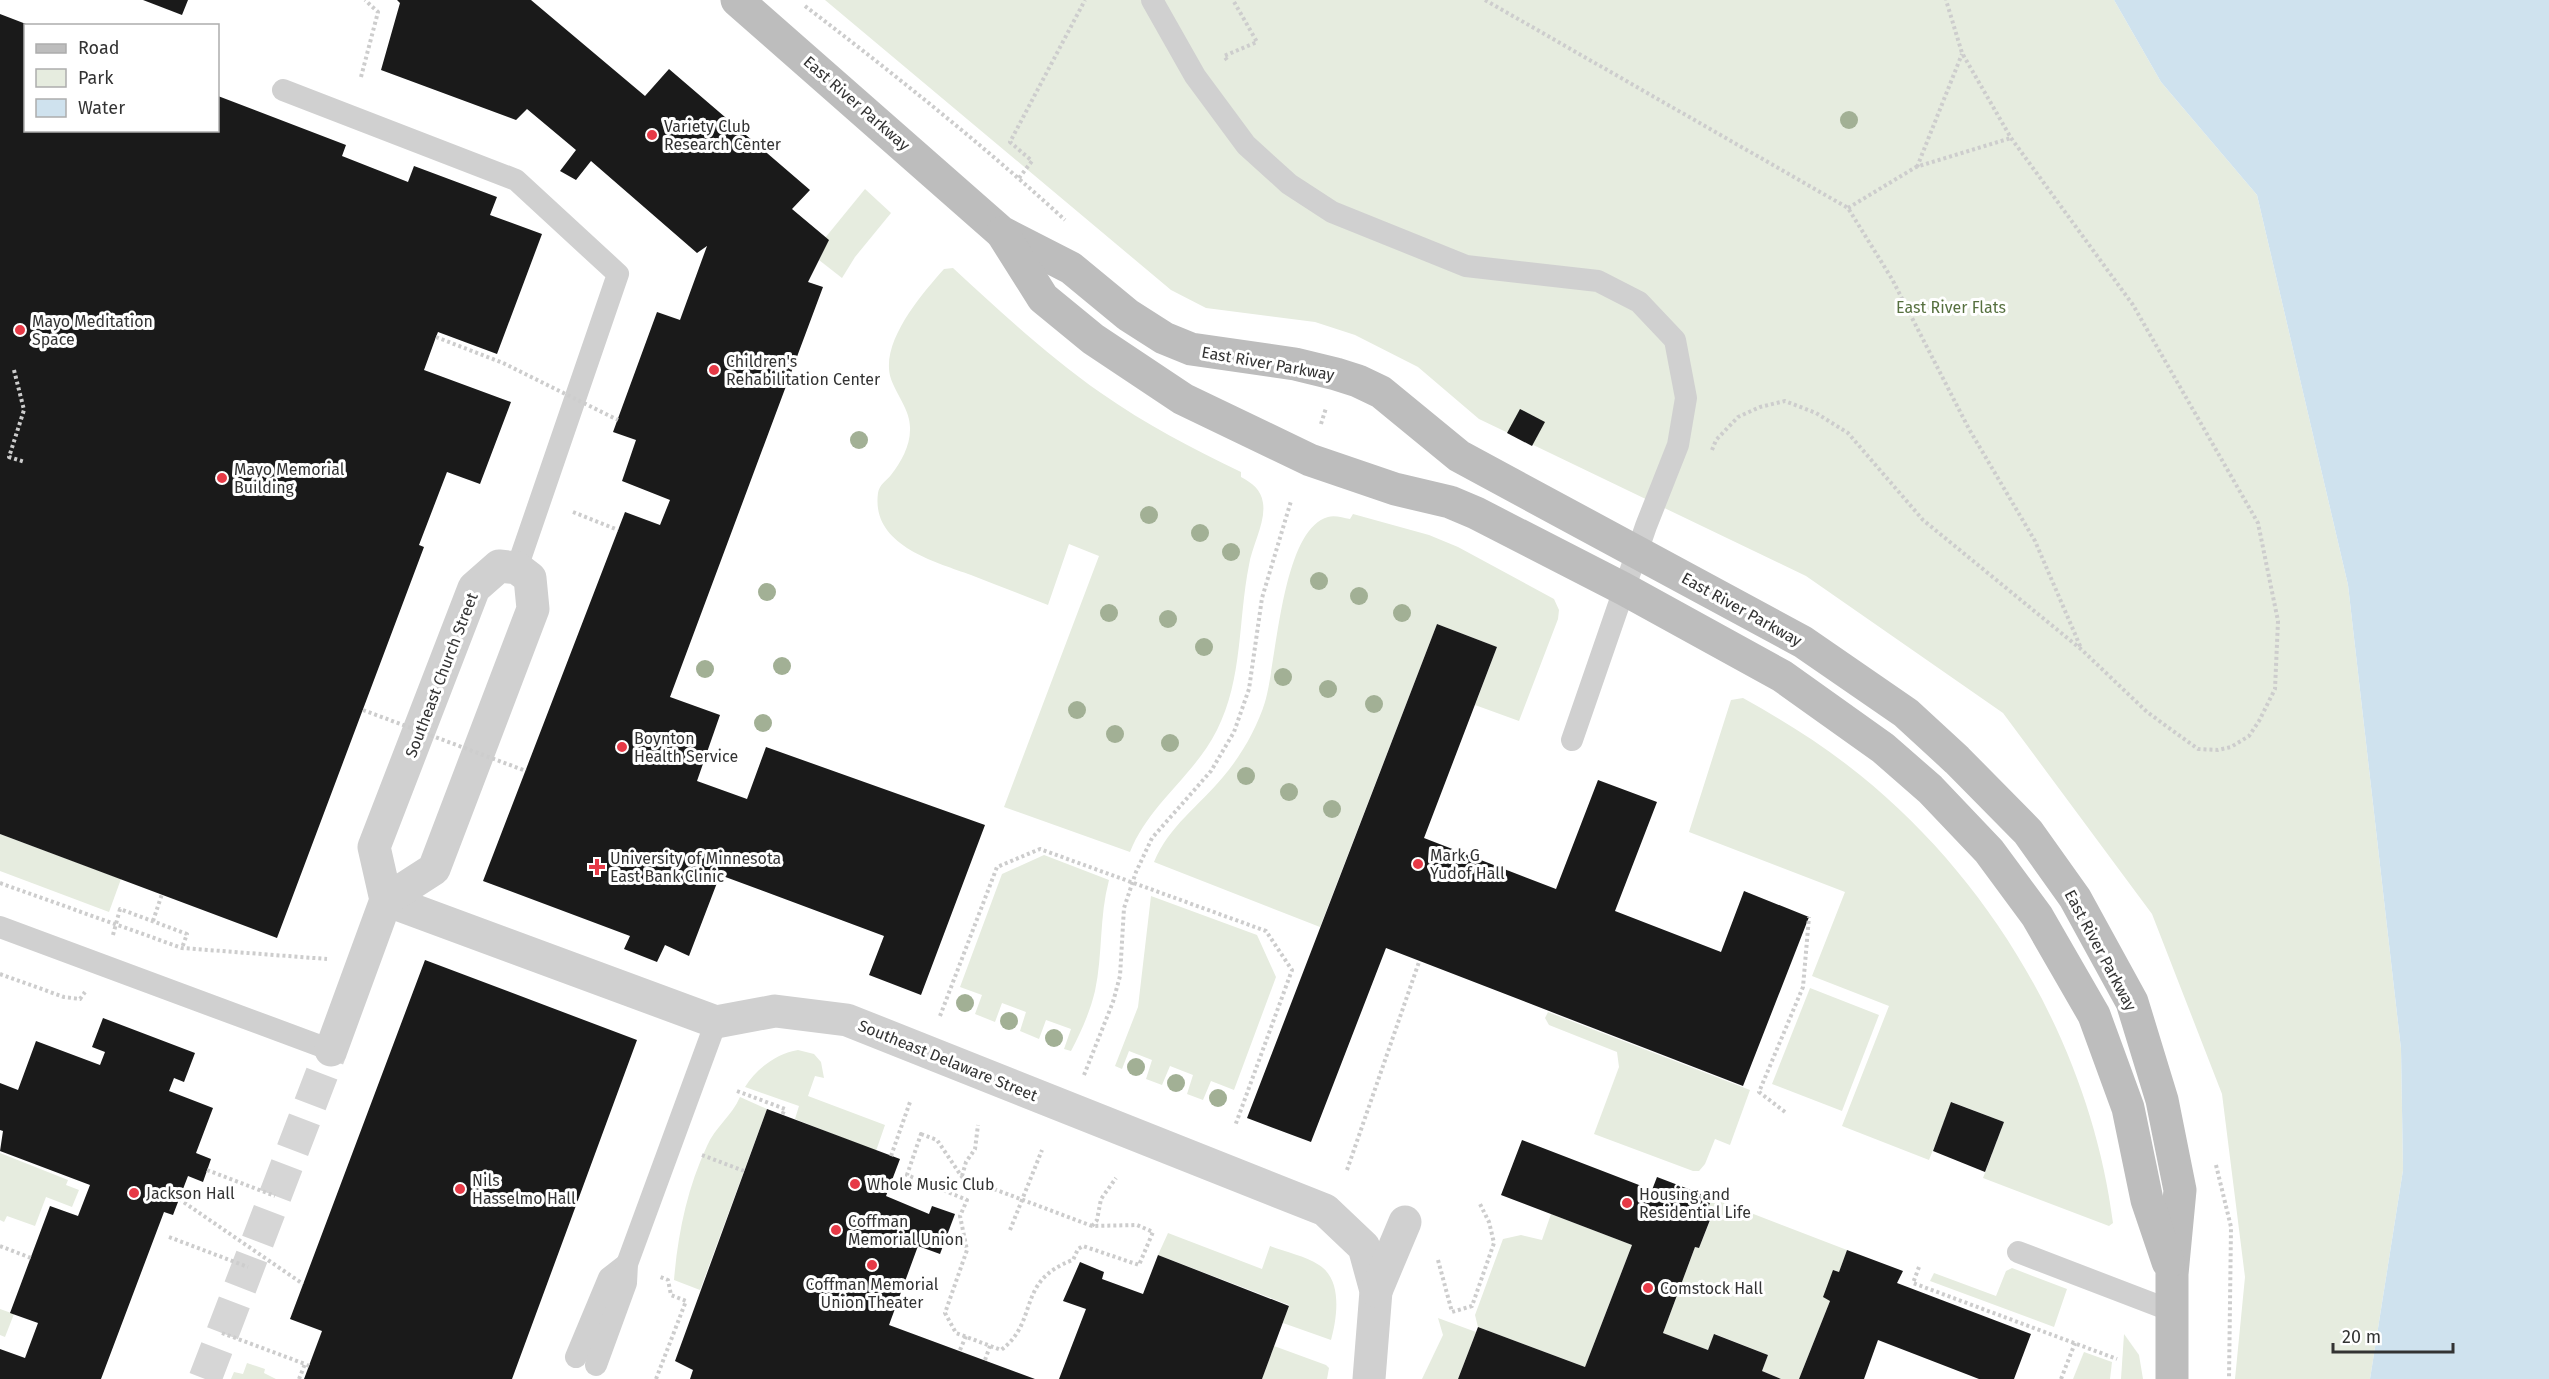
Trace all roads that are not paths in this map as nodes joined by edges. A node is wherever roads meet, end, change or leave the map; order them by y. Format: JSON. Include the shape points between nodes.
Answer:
{"nodes":[{"id":1,"x":737,"y":0,"type":"edge"},
{"id":2,"x":1152,"y":0,"type":"edge"},
{"id":3,"x":283,"y":90,"type":"dead end"},
{"id":4,"x":1001,"y":232,"type":"junction"},
{"id":5,"x":1637,"y":553,"type":"junction"},
{"id":6,"x":517,"y":568,"type":"junction"},
{"id":7,"x":1624,"y":589,"type":"junction"},
{"id":8,"x":1572,"y":740,"type":"dead end"},
{"id":9,"x":386,"y":900,"type":"junction"},
{"id":10,"x":0,"y":927,"type":"edge"},
{"id":11,"x":716,"y":1022,"type":"junction"},
{"id":12,"x":331,"y":1050,"type":"joint"},
{"id":13,"x":1405,"y":1222,"type":"dead end"},
{"id":14,"x":2018,"y":1252,"type":"dead end"},
{"id":15,"x":2172,"y":1274,"type":"junction"},
{"id":16,"x":1376,"y":1291,"type":"junction"},
{"id":17,"x":2172,"y":1311,"type":"junction"},
{"id":18,"x":586,"y":1361,"type":"dead end"},
{"id":19,"x":1369,"y":1379,"type":"edge"},
{"id":20,"x":2172,"y":1379,"type":"edge"}],
"edges":[{"from":1,"to":4,"type":"street","name":"East River Parkway"},
{"from":2,"to":5,"type":"lane","via":[[1195,76],[1246,145],[1289,184],[1332,212],[1466,266],[1598,281],[1639,302],[1675,340],[1686,398],[1678,445]]},
{"from":3,"to":6,"type":"lane","via":[[516,180],[618,274]]},
{"from":4,"to":5,"type":"street","name":"East River Parkway","via":[[1071,268],[1128,315],[1164,338],[1191,349],[1295,364],[1358,381],[1407,411],[1459,456]]},
{"from":4,"to":7,"type":"street","name":"East River Parkway","via":[[1043,298],[1093,339],[1183,399],[1310,460],[1395,489],[1450,502]]},
{"from":5,"to":7,"type":"lane"},
{"from":5,"to":15,"type":"street","name":"East River Parkway","via":[[1803,642],[1851,673],[1906,713],[2028,832],[2075,898],[2132,1002],[2162,1100],[2180,1190]]},
{"from":6,"to":9,"type":"street","via":[[530,578],[532,609],[434,869]]},
{"from":6,"to":9,"type":"street","name":"Southeast Church Street","via":[[499,566],[474,588],[374,847]]},
{"from":7,"to":8,"type":"lane"},
{"from":7,"to":15,"type":"street","name":"East River Parkway","via":[[1782,676],[1836,712],[1930,789],[1989,851],[2037,916],[2094,1015],[2127,1108],[2146,1200]]},
{"from":9,"to":11,"type":"street"},
{"from":9,"to":12,"type":"street"},
{"from":10,"to":12,"type":"lane"},
{"from":11,"to":16,"type":"street","name":"Southeast Delaware Street","via":[[775,1011],[847,1020],[1325,1210],[1364,1247]]},
{"from":11,"to":18,"type":"lane","via":[[627,1264],[626,1283]]},
{"from":13,"to":16,"type":"street"},
{"from":14,"to":17,"type":"lane"},
{"from":15,"to":17,"type":"street","name":"East River Parkway"},
{"from":16,"to":19,"type":"street","name":"Southeast Delaware Street"},
{"from":17,"to":20,"type":"street","name":"East River Parkway"}]}
